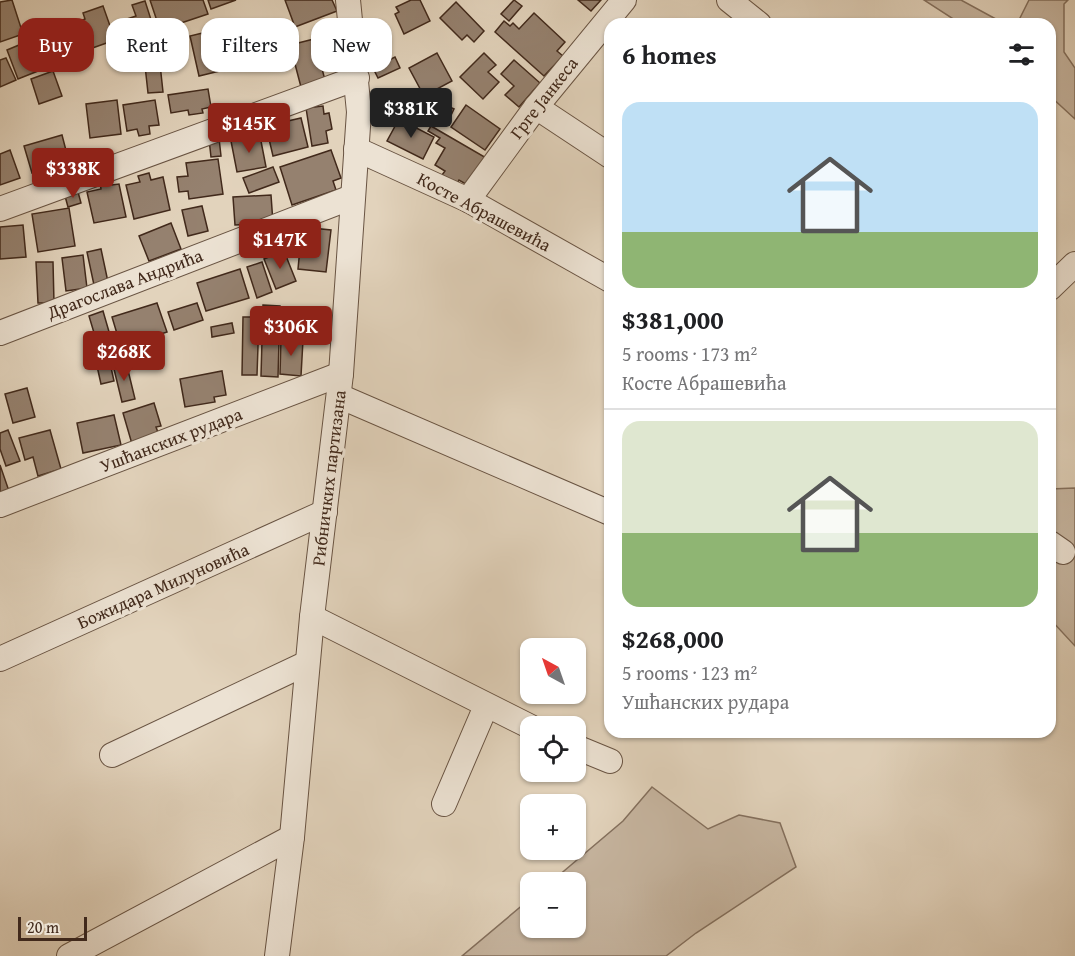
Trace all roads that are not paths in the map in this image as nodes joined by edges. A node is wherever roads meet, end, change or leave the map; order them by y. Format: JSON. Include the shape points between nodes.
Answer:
{"nodes":[{"id":1,"x":348,"y":0,"type":"edge"},
{"id":2,"x":624,"y":0,"type":"edge"},
{"id":3,"x":729,"y":0,"type":"edge"},
{"id":4,"x":609,"y":18,"type":"edge"},
{"id":5,"x":752,"y":18,"type":"edge"},
{"id":6,"x":604,"y":24,"type":"edge"},
{"id":7,"x":357,"y":78,"type":"junction"},
{"id":8,"x":536,"y":107,"type":"junction"},
{"id":9,"x":356,"y":149,"type":"junction"},
{"id":10,"x":604,"y":152,"type":"edge"},
{"id":11,"x":351,"y":196,"type":"junction"},
{"id":12,"x":468,"y":200,"type":"junction"},
{"id":13,"x":0,"y":209,"type":"edge"},
{"id":14,"x":1075,"y":264,"type":"edge"},
{"id":15,"x":604,"y":277,"type":"edge"},
{"id":16,"x":1056,"y":282,"type":"edge"},
{"id":17,"x":0,"y":333,"type":"edge"},
{"id":18,"x":340,"y":385,"type":"junction"},
{"id":19,"x":0,"y":505,"type":"edge"},
{"id":20,"x":604,"y":510,"type":"edge"},
{"id":21,"x":326,"y":512,"type":"junction"},
{"id":22,"x":312,"y":617,"type":"junction"},
{"id":23,"x":0,"y":659,"type":"edge"},
{"id":24,"x":308,"y":663,"type":"junction"},
{"id":25,"x":486,"y":706,"type":"junction"},
{"id":26,"x":520,"y":722,"type":"edge"},
{"id":27,"x":586,"y":751,"type":"edge"},
{"id":28,"x":112,"y":755,"type":"dead end"},
{"id":29,"x":610,"y":761,"type":"dead end"},
{"id":30,"x":444,"y":804,"type":"dead end"},
{"id":31,"x":292,"y":837,"type":"junction"},
{"id":32,"x":69,"y":956,"type":"edge"},
{"id":33,"x":277,"y":956,"type":"edge"}],
"edges":[{"from":1,"to":7,"type":"street","name":"Рибничких партизана"},
{"from":2,"to":4,"type":"street","name":"Грге Јанкеса"},
{"from":3,"to":5,"type":"street"},
{"from":6,"to":8,"type":"street","name":"Грге Јанкеса"},
{"from":7,"to":9,"type":"street","name":"Рибничких партизана"},
{"from":7,"to":13,"type":"street"},
{"from":8,"to":10,"type":"street"},
{"from":8,"to":12,"type":"street","name":"Грге Јанкеса"},
{"from":9,"to":11,"type":"street","name":"Рибничких партизана"},
{"from":9,"to":12,"type":"street","name":"Косте Абрашевића"},
{"from":11,"to":17,"type":"street","name":"Драгослава Андрића"},
{"from":11,"to":18,"type":"street","name":"Рибничких партизана"},
{"from":12,"to":15,"type":"street","name":"Косте Абрашевића"},
{"from":14,"to":16,"type":"street"},
{"from":18,"to":19,"type":"street","name":"Ушћанских рудара"},
{"from":18,"to":20,"type":"street"},
{"from":18,"to":21,"type":"street","name":"Рибничких партизана"},
{"from":21,"to":22,"type":"street","name":"Рибничких партизана"},
{"from":21,"to":23,"type":"street","name":"Божидара Милуновића"},
{"from":22,"to":24,"type":"street","name":"Рибничких партизана"},
{"from":22,"to":25,"type":"street"},
{"from":24,"to":28,"type":"street"},
{"from":24,"to":31,"type":"street","name":"Рибничких партизана"},
{"from":25,"to":26,"type":"street"},
{"from":25,"to":30,"type":"street"},
{"from":27,"to":29,"type":"street"},
{"from":31,"to":32,"type":"street"},
{"from":31,"to":33,"type":"street","name":"Рибничких партизана"}]}
